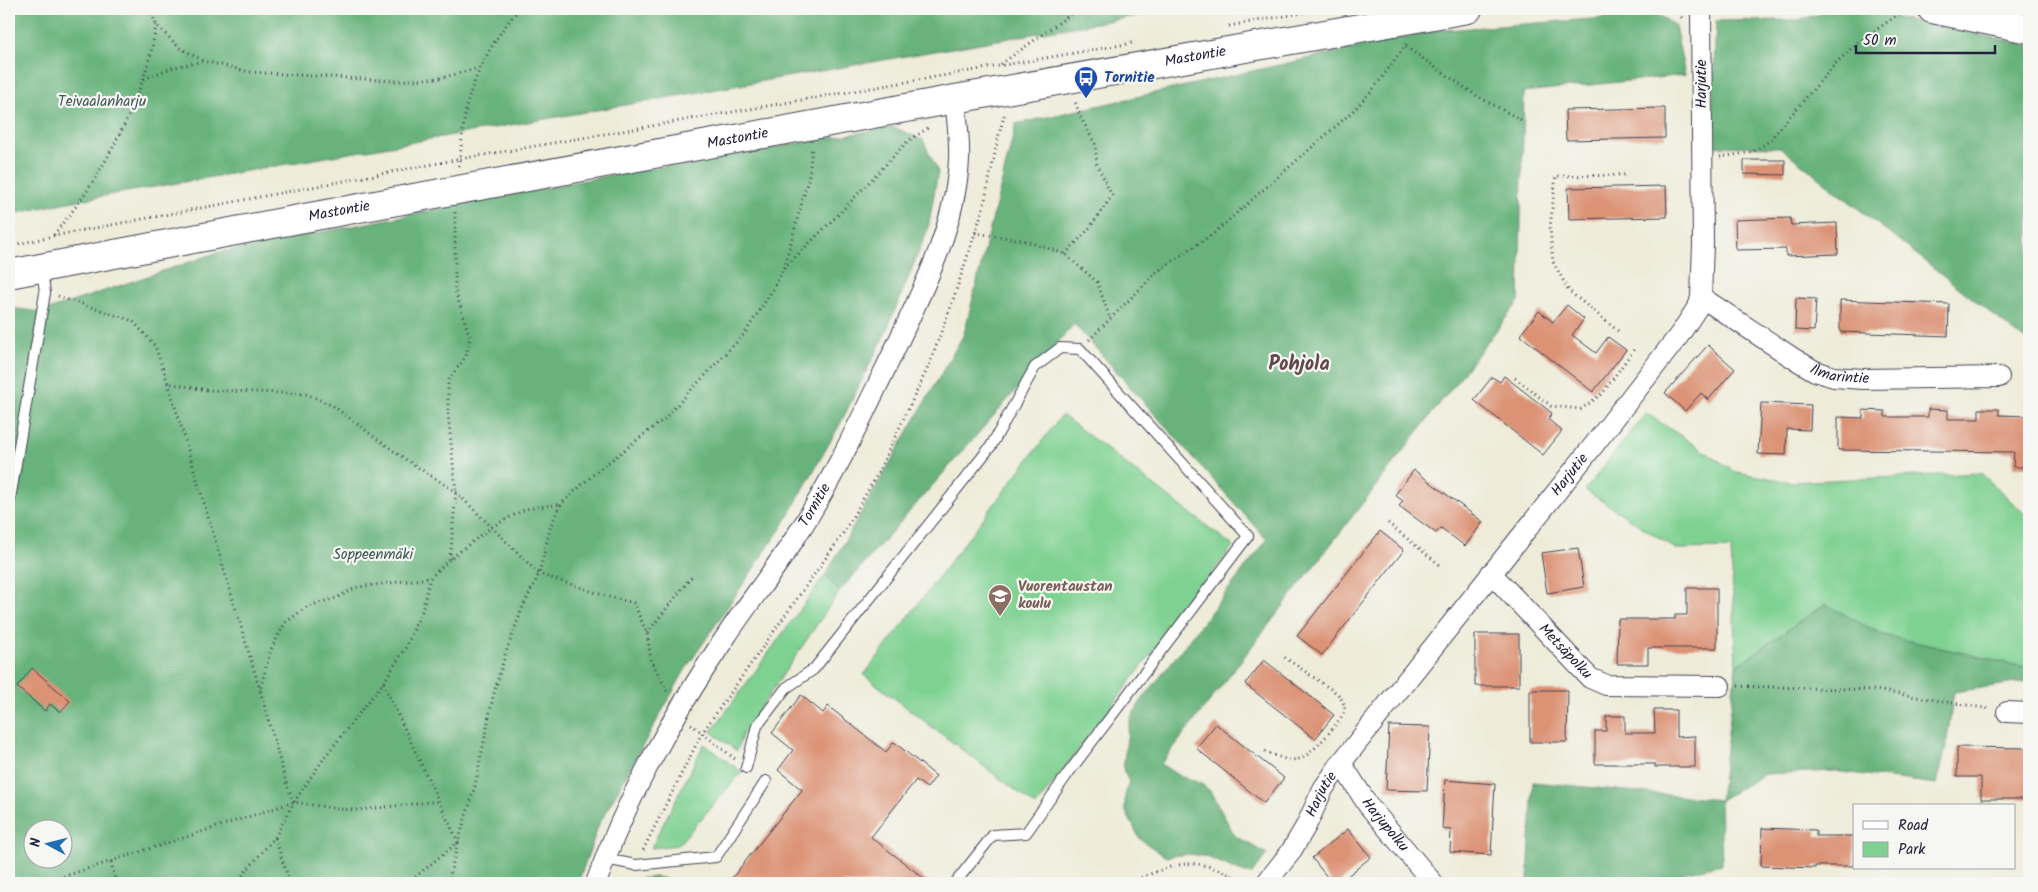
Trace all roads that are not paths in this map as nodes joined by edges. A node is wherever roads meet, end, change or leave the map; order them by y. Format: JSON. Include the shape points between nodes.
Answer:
{"nodes":[{"id":1,"x":1468,"y":9,"type":"edge"},
{"id":2,"x":1701,"y":9,"type":"edge"},
{"id":3,"x":1932,"y":9,"type":"edge"},
{"id":4,"x":2029,"y":29,"type":"edge"},
{"id":5,"x":955,"y":99,"type":"junction"},
{"id":6,"x":9,"y":274,"type":"edge"},
{"id":7,"x":44,"y":280,"type":"junction"},
{"id":8,"x":1701,"y":297,"type":"junction"},
{"id":9,"x":1999,"y":377,"type":"dead end"},
{"id":10,"x":9,"y":505,"type":"edge"},
{"id":11,"x":1491,"y":573,"type":"junction"},
{"id":12,"x":1720,"y":686,"type":"road end"},
{"id":13,"x":2007,"y":712,"type":"road end"},
{"id":14,"x":2029,"y":713,"type":"edge"},
{"id":15,"x":1341,"y":763,"type":"junction"},
{"id":16,"x":746,"y":768,"type":"road end"},
{"id":17,"x":766,"y":782,"type":"dead end"},
{"id":18,"x":604,"y":859,"type":"junction"},
{"id":19,"x":596,"y":883,"type":"edge"},
{"id":20,"x":955,"y":883,"type":"edge"},
{"id":21,"x":1266,"y":883,"type":"edge"},
{"id":22,"x":1433,"y":883,"type":"edge"}],
"edges":[{"from":1,"to":5,"type":"main road","name":"Mastontie"},
{"from":2,"to":8,"type":"street","name":"Harjutie"},
{"from":3,"to":4,"type":"main road"},
{"from":5,"to":7,"type":"main road","name":"Mastontie","via":[[456,191]]},
{"from":5,"to":18,"type":"street","name":"Tornitie","via":[[958,173],[948,223],[927,279],[828,484],[677,712],[633,794]]},
{"from":6,"to":7,"type":"main road","name":"Mastontie"},
{"from":7,"to":10,"type":"lane"},
{"from":8,"to":9,"type":"street","name":"Ilmarintie","via":[[1793,358],[1815,371],[1834,377],[1862,380]]},
{"from":8,"to":11,"type":"street","name":"Harjutie","via":[[1680,334]]},
{"from":11,"to":12,"type":"street","name":"Metsäpolku","via":[[1590,678],[1606,685]]},
{"from":11,"to":15,"type":"street","name":"Harjutie"},
{"from":13,"to":14,"type":"street"},
{"from":15,"to":21,"type":"street","name":"Harjutie","via":[[1323,789],[1290,853]]},
{"from":15,"to":22,"type":"street","name":"Harjupolku","via":[[1368,805]]},
{"from":16,"to":20,"type":"lane","via":[[758,726],[786,688],[814,669],[991,446],[1035,367],[1060,348],[1080,349],[1248,536],[1026,834],[993,835]]},
{"from":17,"to":18,"type":"lane","via":[[716,857],[636,865]]},
{"from":18,"to":19,"type":"street","name":"Tornitie"}]}
